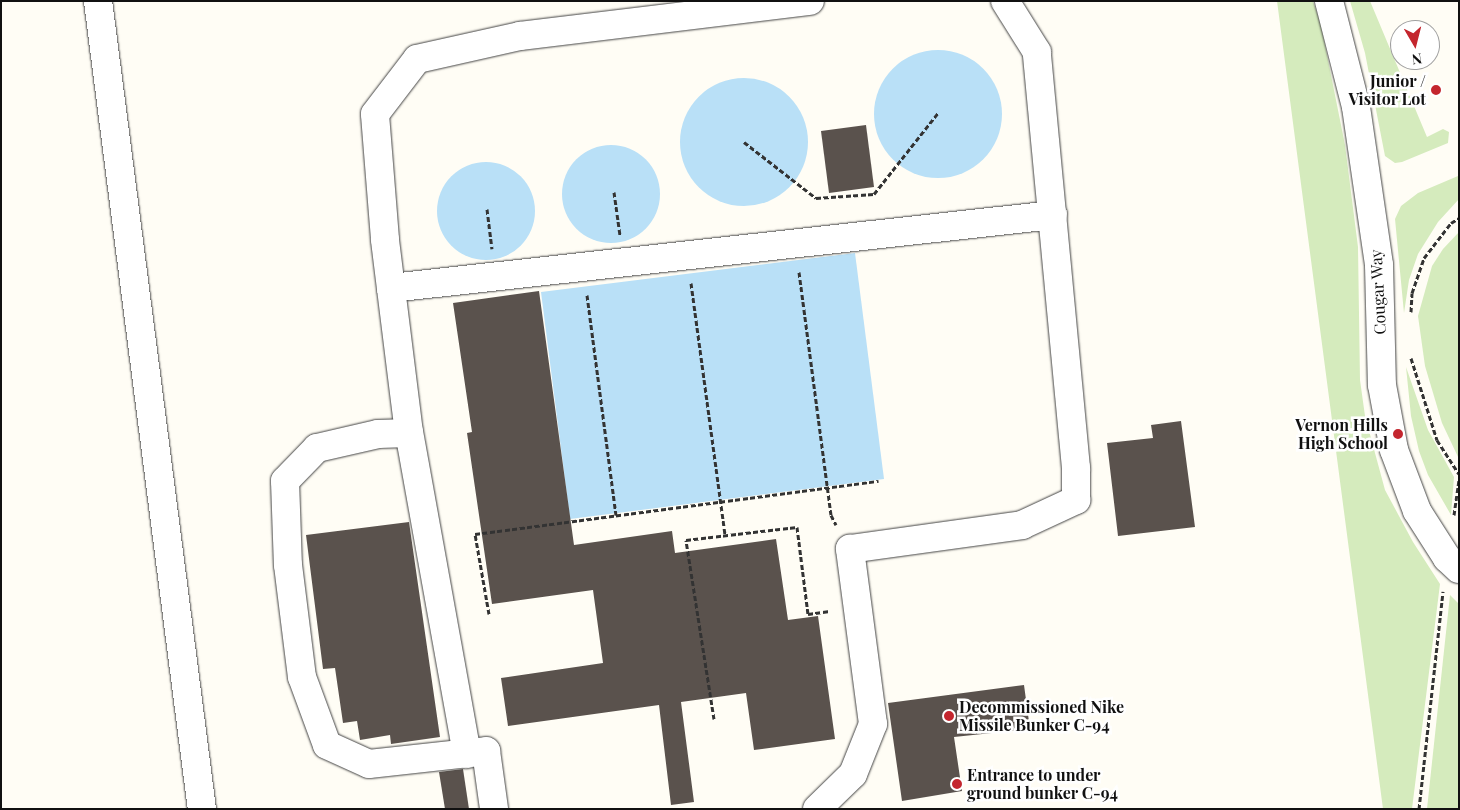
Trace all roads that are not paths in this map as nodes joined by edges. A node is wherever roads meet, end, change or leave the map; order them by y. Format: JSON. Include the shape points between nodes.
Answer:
{"nodes":[{"id":1,"x":98,"y":1,"type":"edge"},
{"id":2,"x":810,"y":1,"type":"edge"},
{"id":3,"x":1005,"y":1,"type":"edge"},
{"id":4,"x":1329,"y":1,"type":"edge"},
{"id":5,"x":1053,"y":215,"type":"junction"},
{"id":6,"x":391,"y":288,"type":"junction"},
{"id":7,"x":409,"y":433,"type":"junction"},
{"id":8,"x":1453,"y":563,"type":"edge"},
{"id":9,"x":466,"y":754,"type":"junction"},
{"id":10,"x":202,"y":809,"type":"edge"},
{"id":11,"x":494,"y":809,"type":"edge"},
{"id":12,"x":817,"y":809,"type":"edge"}],
"edges":[{"from":1,"to":10,"type":"street"},
{"from":2,"to":6,"type":"street","via":[[520,36],[417,59],[375,114]]},
{"from":3,"to":5,"type":"street","via":[[1037,52]]},
{"from":4,"to":8,"type":"street","name":"Cougar Way","via":[[1356,107],[1379,265],[1382,385],[1394,450],[1417,511]]},
{"from":5,"to":6,"type":"street"},
{"from":5,"to":12,"type":"street","via":[[1076,468],[1076,500],[1022,525],[850,549],[873,724],[853,774]]},
{"from":6,"to":7,"type":"street"},
{"from":7,"to":9,"type":"street"},
{"from":7,"to":9,"type":"street","via":[[378,434],[317,448],[285,481],[288,565],[302,677],[327,745],[370,764]]},
{"from":9,"to":11,"type":"street","via":[[486,751]]}]}
